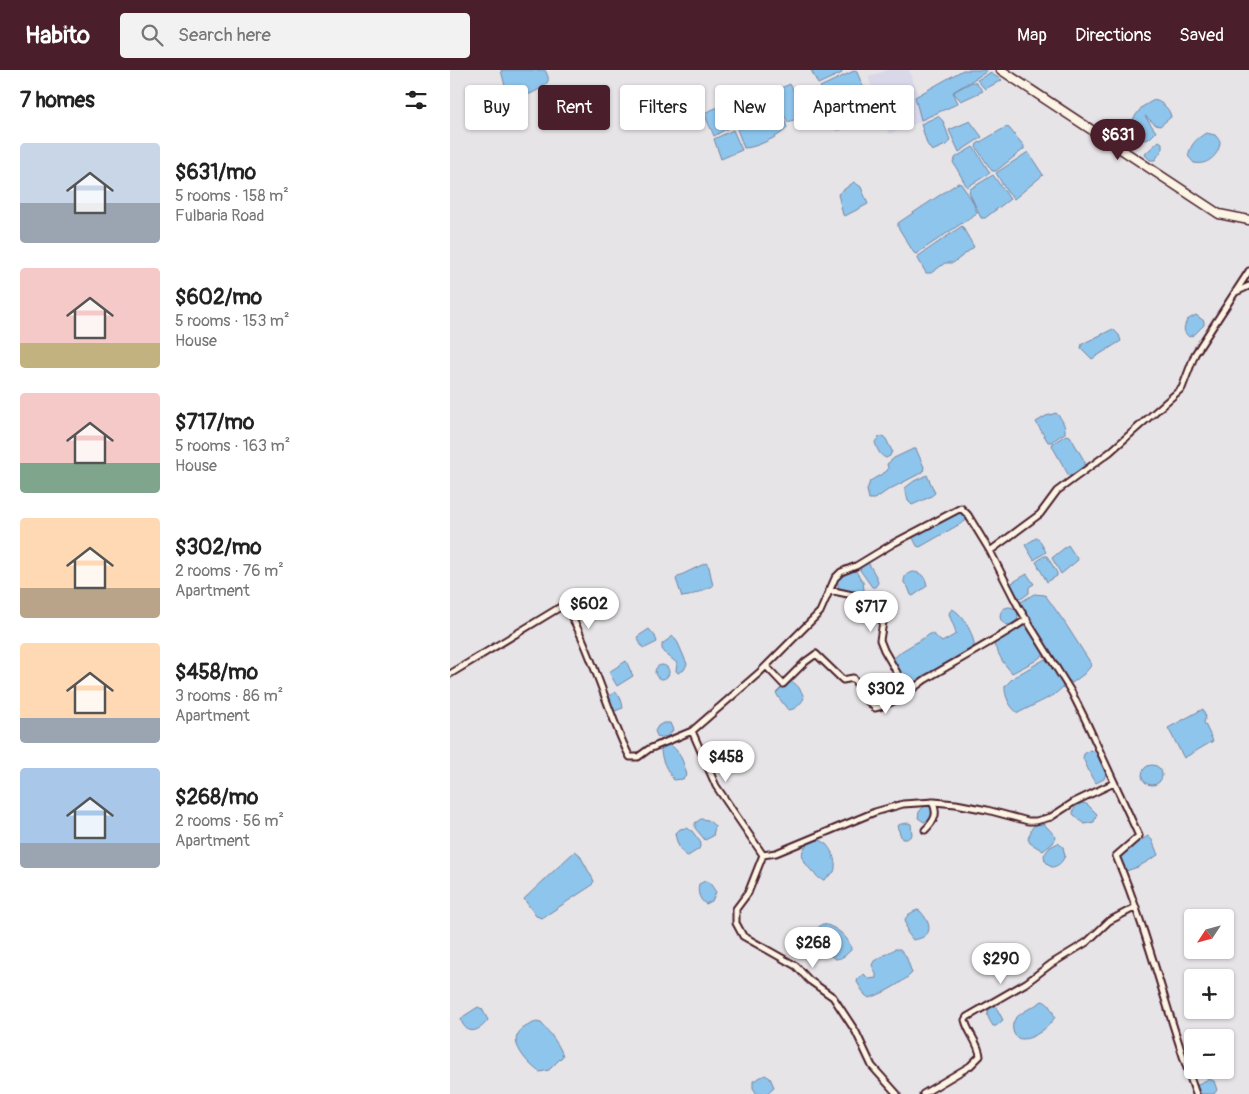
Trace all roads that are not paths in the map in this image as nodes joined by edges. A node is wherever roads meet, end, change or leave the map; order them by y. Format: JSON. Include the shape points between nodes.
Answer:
{"nodes":[{"id":1,"x":1001,"y":70,"type":"edge"},
{"id":2,"x":1249,"y":220,"type":"edge"},
{"id":3,"x":1249,"y":271,"type":"edge"},
{"id":4,"x":1249,"y":286,"type":"edge"},
{"id":5,"x":1236,"y":292,"type":"junction"},
{"id":6,"x":990,"y":551,"type":"junction"},
{"id":7,"x":829,"y":590,"type":"junction"},
{"id":8,"x":1026,"y":619,"type":"junction"},
{"id":9,"x":766,"y":666,"type":"junction"},
{"id":10,"x":450,"y":674,"type":"edge"},
{"id":11,"x":908,"y":692,"type":"junction"},
{"id":12,"x":692,"y":731,"type":"junction"},
{"id":13,"x":1114,"y":782,"type":"junction"},
{"id":14,"x":932,"y":802,"type":"junction"},
{"id":15,"x":924,"y":830,"type":"dead end"},
{"id":16,"x":763,"y":855,"type":"junction"},
{"id":17,"x":1136,"y":907,"type":"junction"},
{"id":18,"x":897,"y":1094,"type":"edge"},
{"id":19,"x":923,"y":1094,"type":"edge"},
{"id":20,"x":1196,"y":1094,"type":"edge"}],
"edges":[{"from":1,"to":2,"type":"main road","via":[[1219,214]]},
{"from":3,"to":5,"type":"street"},
{"from":4,"to":5,"type":"street"},
{"from":5,"to":6,"type":"street","via":[[1195,354],[1182,388],[1110,452],[1057,491],[1040,514]]},
{"from":6,"to":7,"type":"street","via":[[961,508],[841,572]]},
{"from":6,"to":8,"type":"street"},
{"from":7,"to":9,"type":"street","via":[[820,612]]},
{"from":7,"to":11,"type":"street","via":[[876,600],[885,610],[880,640]]},
{"from":8,"to":11,"type":"street"},
{"from":8,"to":13,"type":"street","via":[[1072,693]]},
{"from":9,"to":11,"type":"street","via":[[783,684],[816,654],[842,680],[854,678],[876,708]]},
{"from":9,"to":12,"type":"street"},
{"from":10,"to":12,"type":"street","via":[[562,606],[579,631],[630,756],[638,757]]},
{"from":12,"to":16,"type":"street","via":[[716,786]]},
{"from":13,"to":14,"type":"street","via":[[1036,821],[972,806]]},
{"from":13,"to":17,"type":"street","via":[[1139,836],[1116,856]]},
{"from":14,"to":15,"type":"street","via":[[935,818]]},
{"from":14,"to":16,"type":"street","via":[[903,804],[875,812],[776,853]]},
{"from":16,"to":18,"type":"street","via":[[748,893],[736,909],[736,922],[743,936],[796,966],[809,980],[833,996],[856,1032],[872,1066]]},
{"from":17,"to":19,"type":"street","via":[[1109,921],[1087,942],[1026,983],[968,1017],[965,1020],[980,1056],[970,1066]]},
{"from":17,"to":20,"type":"street"}]}
